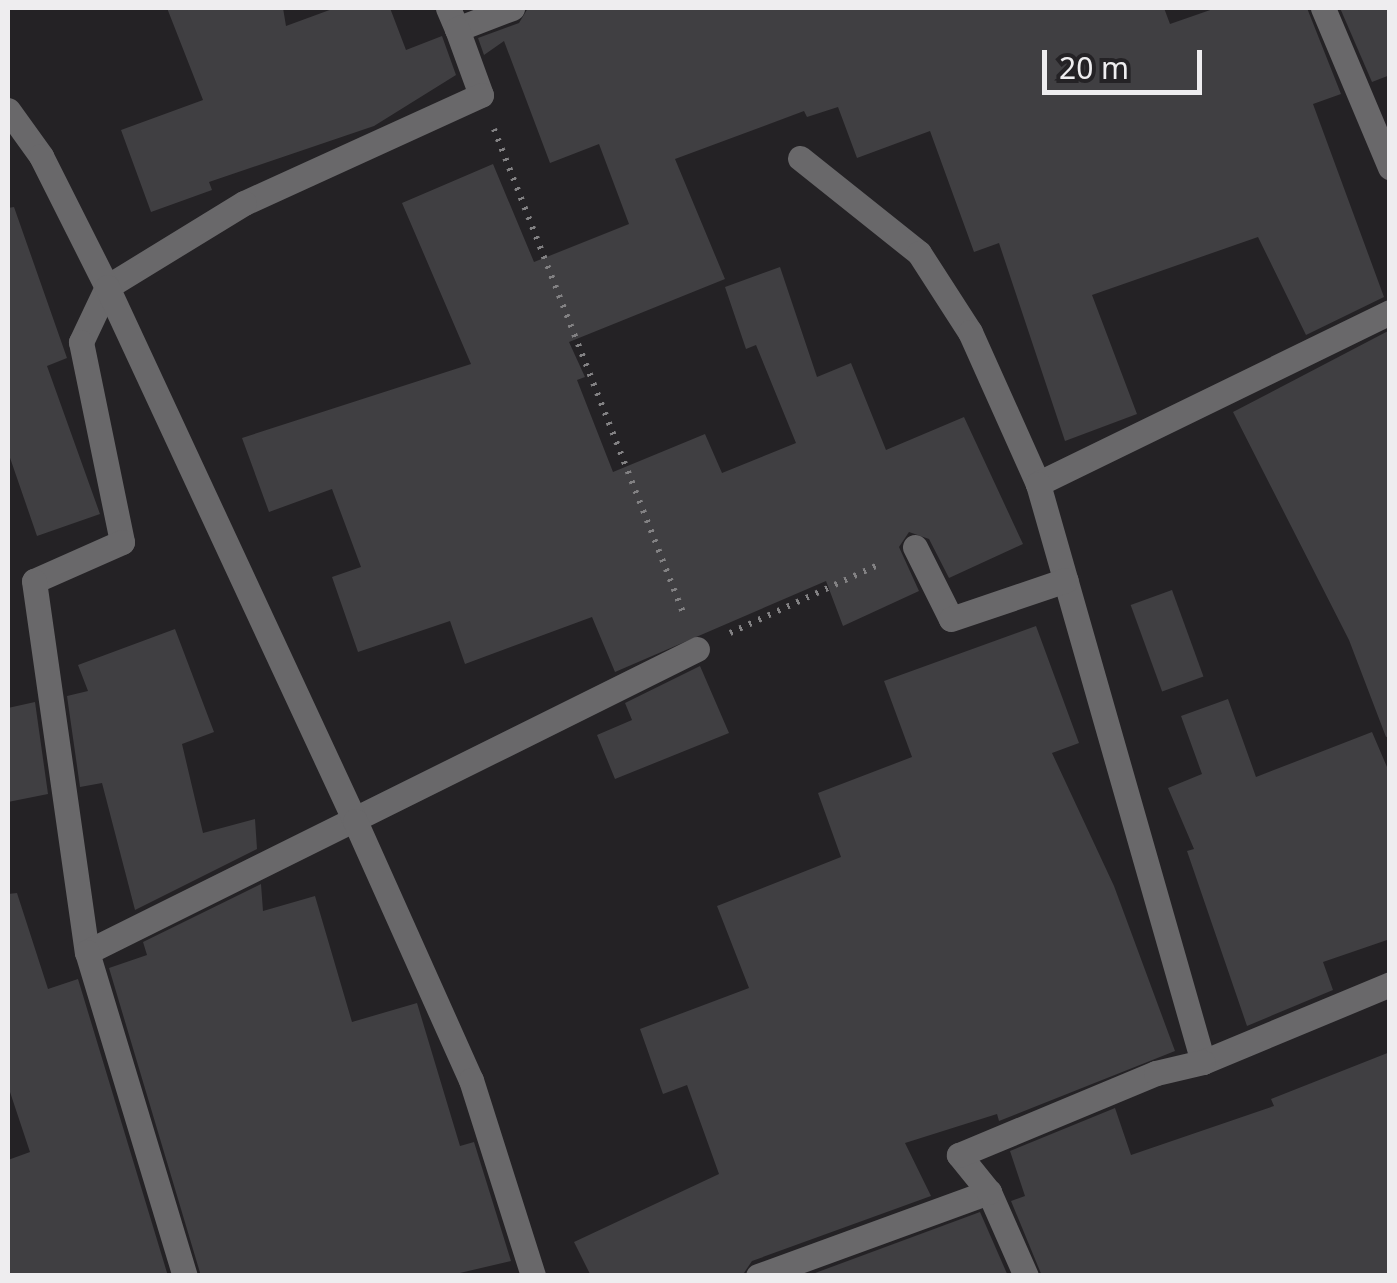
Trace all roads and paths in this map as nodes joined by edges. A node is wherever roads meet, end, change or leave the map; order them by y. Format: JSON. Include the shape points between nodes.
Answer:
{"nodes":[{"id":1,"x":512,"y":8,"type":"edge"},
{"id":2,"x":1323,"y":8,"type":"edge"},
{"id":3,"x":453,"y":18,"type":"edge"},
{"id":4,"x":481,"y":95,"type":"junction"},
{"id":5,"x":8,"y":110,"type":"edge"},
{"id":6,"x":800,"y":158,"type":"dead end"},
{"id":7,"x":1390,"y":168,"type":"edge"},
{"id":8,"x":107,"y":286,"type":"junction"},
{"id":9,"x":1390,"y":312,"type":"edge"},
{"id":10,"x":1038,"y":484,"type":"junction"},
{"id":11,"x":916,"y":548,"type":"joint"},
{"id":12,"x":1066,"y":580,"type":"junction"},
{"id":13,"x":697,"y":648,"type":"junction"},
{"id":14,"x":356,"y":821,"type":"junction"},
{"id":15,"x":87,"y":952,"type":"junction"},
{"id":16,"x":1390,"y":984,"type":"edge"},
{"id":17,"x":1203,"y":1062,"type":"junction"},
{"id":18,"x":989,"y":1192,"type":"junction"},
{"id":19,"x":186,"y":1276,"type":"edge"},
{"id":20,"x":534,"y":1276,"type":"edge"},
{"id":21,"x":758,"y":1276,"type":"edge"},
{"id":22,"x":1026,"y":1276,"type":"edge"}],
"edges":[{"from":1,"to":3,"type":"street"},
{"from":2,"to":7,"type":"street"},
{"from":3,"to":4,"type":"street"},
{"from":4,"to":8,"type":"street","via":[[244,203]]},
{"from":4,"to":13,"type":"path"},
{"from":5,"to":8,"type":"street","via":[[40,156]]},
{"from":6,"to":10,"type":"street","via":[[919,252],[970,332]]},
{"from":8,"to":14,"type":"street"},
{"from":8,"to":15,"type":"street","via":[[81,342],[122,542],[34,581]]},
{"from":9,"to":10,"type":"street"},
{"from":10,"to":12,"type":"street"},
{"from":11,"to":12,"type":"street","via":[[951,619]]},
{"from":11,"to":13,"type":"path"},
{"from":12,"to":17,"type":"street"},
{"from":13,"to":14,"type":"street"},
{"from":14,"to":15,"type":"street"},
{"from":14,"to":20,"type":"street","via":[[471,1080]]},
{"from":15,"to":19,"type":"street"},
{"from":16,"to":17,"type":"street"},
{"from":17,"to":18,"type":"street","via":[[1156,1073],[959,1155]]},
{"from":18,"to":21,"type":"street"},
{"from":18,"to":22,"type":"street"}]}
